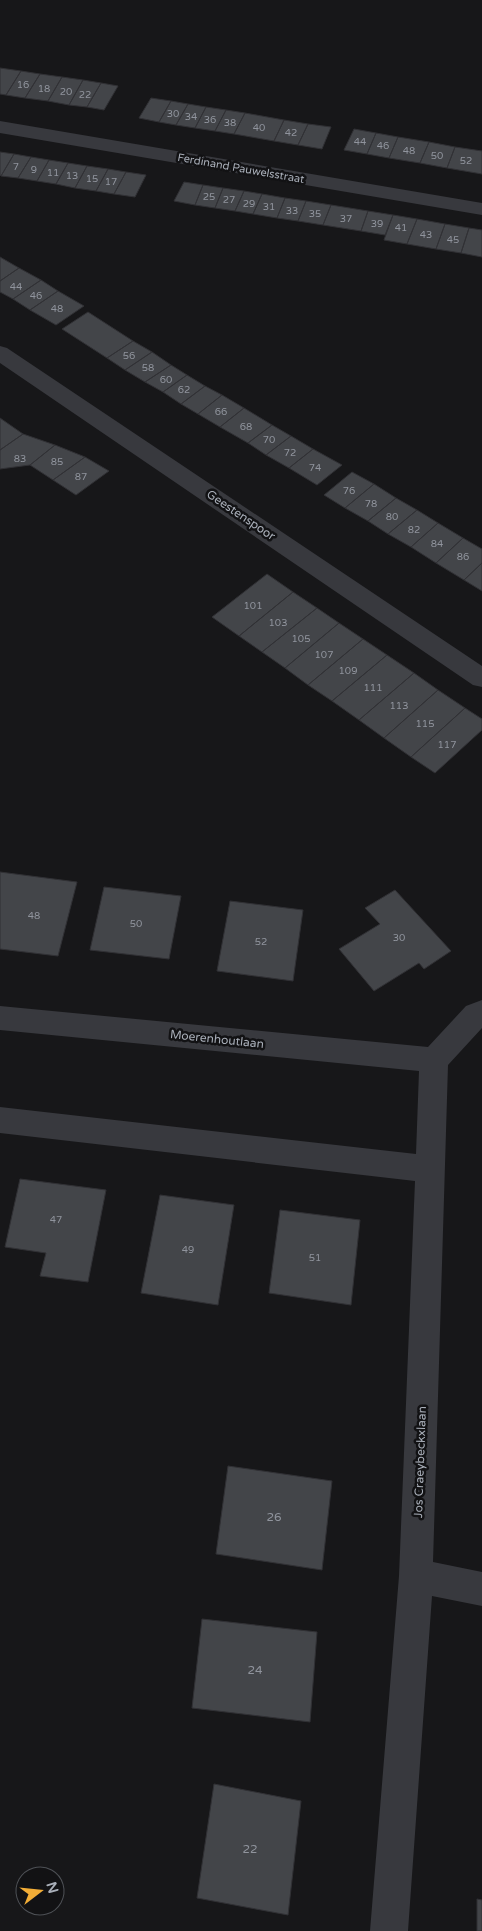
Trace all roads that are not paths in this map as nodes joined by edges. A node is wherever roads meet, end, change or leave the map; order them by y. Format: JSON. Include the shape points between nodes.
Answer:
{"nodes":[{"id":1,"x":0,"y":127,"type":"edge"},
{"id":2,"x":482,"y":209,"type":"edge"},
{"id":3,"x":0,"y":353,"type":"edge"},
{"id":4,"x":482,"y":678,"type":"edge"},
{"id":5,"x":482,"y":1012,"type":"edge"},
{"id":6,"x":0,"y":1018,"type":"edge"},
{"id":7,"x":434,"y":1060,"type":"junction"},
{"id":8,"x":0,"y":1120,"type":"edge"},
{"id":9,"x":430,"y":1169,"type":"junction"},
{"id":10,"x":416,"y":1576,"type":"junction"},
{"id":11,"x":482,"y":1589,"type":"edge"},
{"id":12,"x":389,"y":1931,"type":"edge"}],
"edges":[{"from":1,"to":2,"type":"street","name":"Ferdinand Pauwelsstraat"},
{"from":3,"to":4,"type":"street","name":"Geestenspoor"},
{"from":5,"to":7,"type":"street"},
{"from":6,"to":7,"type":"street","name":"Moerenhoutlaan"},
{"from":7,"to":9,"type":"street","name":"Jos Craeybeckxlaan"},
{"from":8,"to":9,"type":"street"},
{"from":9,"to":10,"type":"street","name":"Jos Craeybeckxlaan"},
{"from":10,"to":11,"type":"street"},
{"from":10,"to":12,"type":"street","name":"Jos Craeybeckxlaan"}]}
